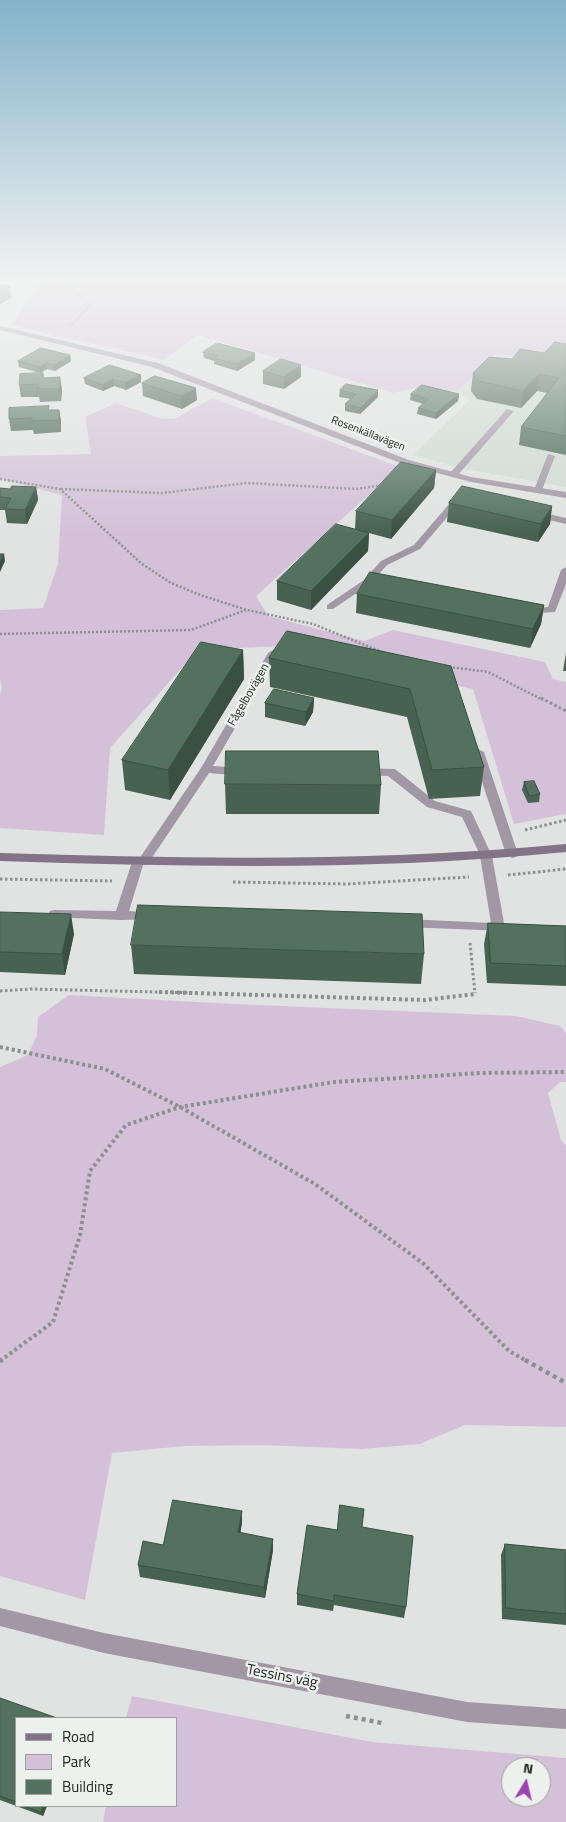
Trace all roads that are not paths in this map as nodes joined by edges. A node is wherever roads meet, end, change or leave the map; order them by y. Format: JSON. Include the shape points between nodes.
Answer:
{"nodes":[{"id":1,"x":151,"y":364,"type":"edge"},
{"id":2,"x":510,"y":411,"type":"dead end"},
{"id":3,"x":551,"y":456,"type":"dead end"},
{"id":4,"x":454,"y":474,"type":"junction"},
{"id":5,"x":466,"y":490,"type":"junction"},
{"id":6,"x":538,"y":490,"type":"junction"},
{"id":7,"x":566,"y":495,"type":"edge"},
{"id":8,"x":527,"y":512,"type":"edge"},
{"id":9,"x":566,"y":520,"type":"edge"},
{"id":10,"x":566,"y":570,"type":"edge"},
{"id":11,"x":330,"y":607,"type":"dead end"},
{"id":12,"x":517,"y":613,"type":"edge"},
{"id":13,"x":293,"y":657,"type":"edge"},
{"id":14,"x":474,"y":739,"type":"edge"},
{"id":15,"x":206,"y":769,"type":"junction"},
{"id":16,"x":259,"y":772,"type":"edge"},
{"id":17,"x":354,"y":772,"type":"edge"},
{"id":18,"x":566,"y":848,"type":"edge"},
{"id":19,"x":512,"y":854,"type":"junction"},
{"id":20,"x":486,"y":856,"type":"junction"},
{"id":21,"x":0,"y":857,"type":"edge"},
{"id":22,"x":141,"y":862,"type":"junction"},
{"id":23,"x":37,"y":914,"type":"edge"},
{"id":24,"x":121,"y":916,"type":"junction"},
{"id":25,"x":160,"y":917,"type":"edge"},
{"id":26,"x":389,"y":924,"type":"edge"},
{"id":27,"x":498,"y":927,"type":"junction"},
{"id":28,"x":517,"y":928,"type":"edge"},
{"id":29,"x":0,"y":1617,"type":"edge"},
{"id":30,"x":566,"y":1718,"type":"edge"}],
"edges":[{"from":1,"to":4,"type":"street","name":"Rosenkällavägen","via":[[413,464]]},
{"from":2,"to":4,"type":"street"},
{"from":3,"to":6,"type":"street"},
{"from":4,"to":5,"type":"street","name":"Rosenkällavägen"},
{"from":5,"to":6,"type":"street","name":"Rosenkällavägen"},
{"from":5,"to":11,"type":"street","via":[[417,547],[384,563],[371,583]]},
{"from":6,"to":7,"type":"street","name":"Rosenkällavägen"},
{"from":8,"to":9,"type":"street"},
{"from":10,"to":12,"type":"street","via":[[552,610]]},
{"from":13,"to":15,"type":"street","name":"Fågelbovägen","via":[[273,653]]},
{"from":14,"to":19,"type":"street"},
{"from":15,"to":16,"type":"street"},
{"from":15,"to":22,"type":"street","name":"Fågelbovägen"},
{"from":17,"to":20,"type":"street","via":[[391,772],[431,804],[468,814]]},
{"from":18,"to":19,"type":"street"},
{"from":19,"to":20,"type":"street"},
{"from":20,"to":22,"type":"street","via":[[344,863]]},
{"from":20,"to":27,"type":"street"},
{"from":21,"to":22,"type":"street"},
{"from":22,"to":24,"type":"street","name":"Fågelbovägen"},
{"from":23,"to":24,"type":"street"},
{"from":24,"to":25,"type":"street"},
{"from":26,"to":27,"type":"street"},
{"from":27,"to":28,"type":"street"},
{"from":29,"to":30,"type":"street","name":"Tessins väg","via":[[104,1643],[467,1712]]}]}
